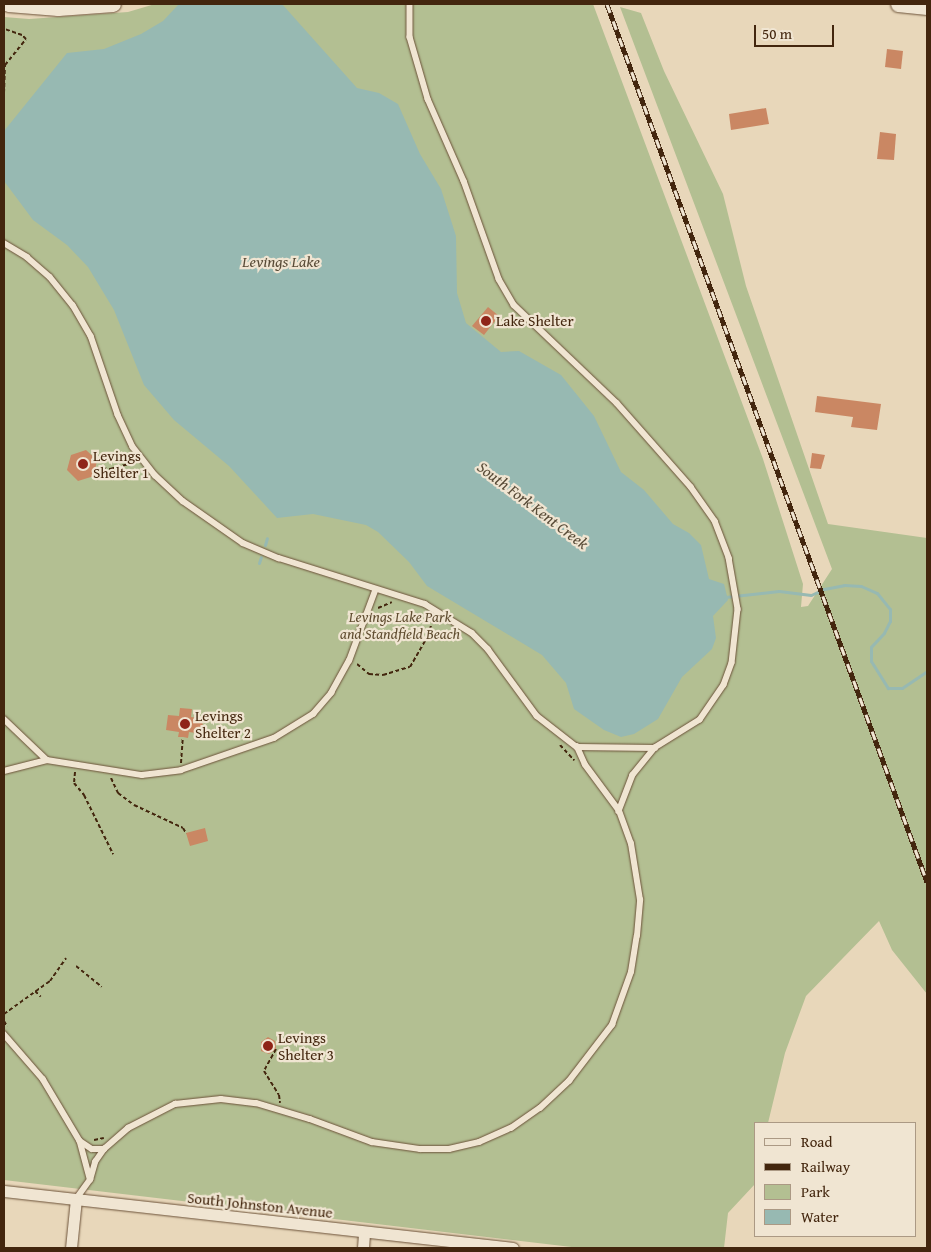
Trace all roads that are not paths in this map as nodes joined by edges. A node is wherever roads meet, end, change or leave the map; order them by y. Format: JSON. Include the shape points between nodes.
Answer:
{"nodes":[{"id":1,"x":8,"y":4,"type":"edge"},
{"id":2,"x":113,"y":4,"type":"edge"},
{"id":3,"x":410,"y":4,"type":"edge"},
{"id":4,"x":898,"y":4,"type":"edge"},
{"id":5,"x":927,"y":7,"type":"edge"},
{"id":6,"x":4,"y":243,"type":"edge"},
{"id":7,"x":375,"y":591,"type":"junction"},
{"id":8,"x":4,"y":719,"type":"edge"},
{"id":9,"x":577,"y":748,"type":"junction"},
{"id":10,"x":655,"y":748,"type":"junction"},
{"id":11,"x":47,"y":760,"type":"junction"},
{"id":12,"x":4,"y":770,"type":"edge"},
{"id":13,"x":619,"y":811,"type":"junction"},
{"id":14,"x":4,"y":1034,"type":"edge"},
{"id":15,"x":80,"y":1140,"type":"junction"},
{"id":16,"x":104,"y":1149,"type":"junction"},
{"id":17,"x":90,"y":1180,"type":"junction"},
{"id":18,"x":4,"y":1191,"type":"edge"},
{"id":19,"x":76,"y":1199,"type":"junction"},
{"id":20,"x":364,"y":1232,"type":"junction"},
{"id":21,"x":71,"y":1248,"type":"edge"},
{"id":22,"x":364,"y":1248,"type":"edge"},
{"id":23,"x":513,"y":1248,"type":"edge"}],
"edges":[{"from":1,"to":2,"type":"street","via":[[58,8]]},
{"from":3,"to":10,"type":"lane","via":[[410,37],[428,98],[464,180],[499,279],[514,305],[617,403],[691,487],[715,521],[734,579],[738,609],[732,663],[714,704],[700,720]]},
{"from":4,"to":5,"type":"street"},
{"from":6,"to":7,"type":"lane","via":[[50,277],[73,305],[91,336],[118,415],[142,458],[184,501],[243,543]]},
{"from":7,"to":9,"type":"lane","via":[[400,596],[472,633],[488,649],[537,716]]},
{"from":7,"to":11,"type":"lane","via":[[349,661],[331,694],[313,714],[274,738],[180,770],[142,775],[110,774]]},
{"from":8,"to":11,"type":"lane"},
{"from":9,"to":10,"type":"lane"},
{"from":9,"to":13,"type":"lane","via":[[585,765]]},
{"from":10,"to":13,"type":"lane","via":[[633,775]]},
{"from":11,"to":12,"type":"lane"},
{"from":13,"to":16,"type":"lane","via":[[638,872],[640,900],[631,972],[612,1024],[569,1081],[540,1108],[511,1128],[478,1142],[420,1149],[372,1142],[278,1110],[221,1099],[175,1104],[128,1128]]},
{"from":14,"to":15,"type":"lane","via":[[43,1079]]},
{"from":15,"to":16,"type":"lane","via":[[92,1148]]},
{"from":15,"to":17,"type":"lane"},
{"from":16,"to":17,"type":"lane","via":[[95,1162]]},
{"from":17,"to":19,"type":"lane"},
{"from":18,"to":19,"type":"street","name":"South Johnston Avenue"},
{"from":19,"to":20,"type":"street","name":"South Johnston Avenue"},
{"from":19,"to":21,"type":"street"},
{"from":20,"to":22,"type":"street"},
{"from":20,"to":23,"type":"street","name":"South Johnston Avenue"}]}
